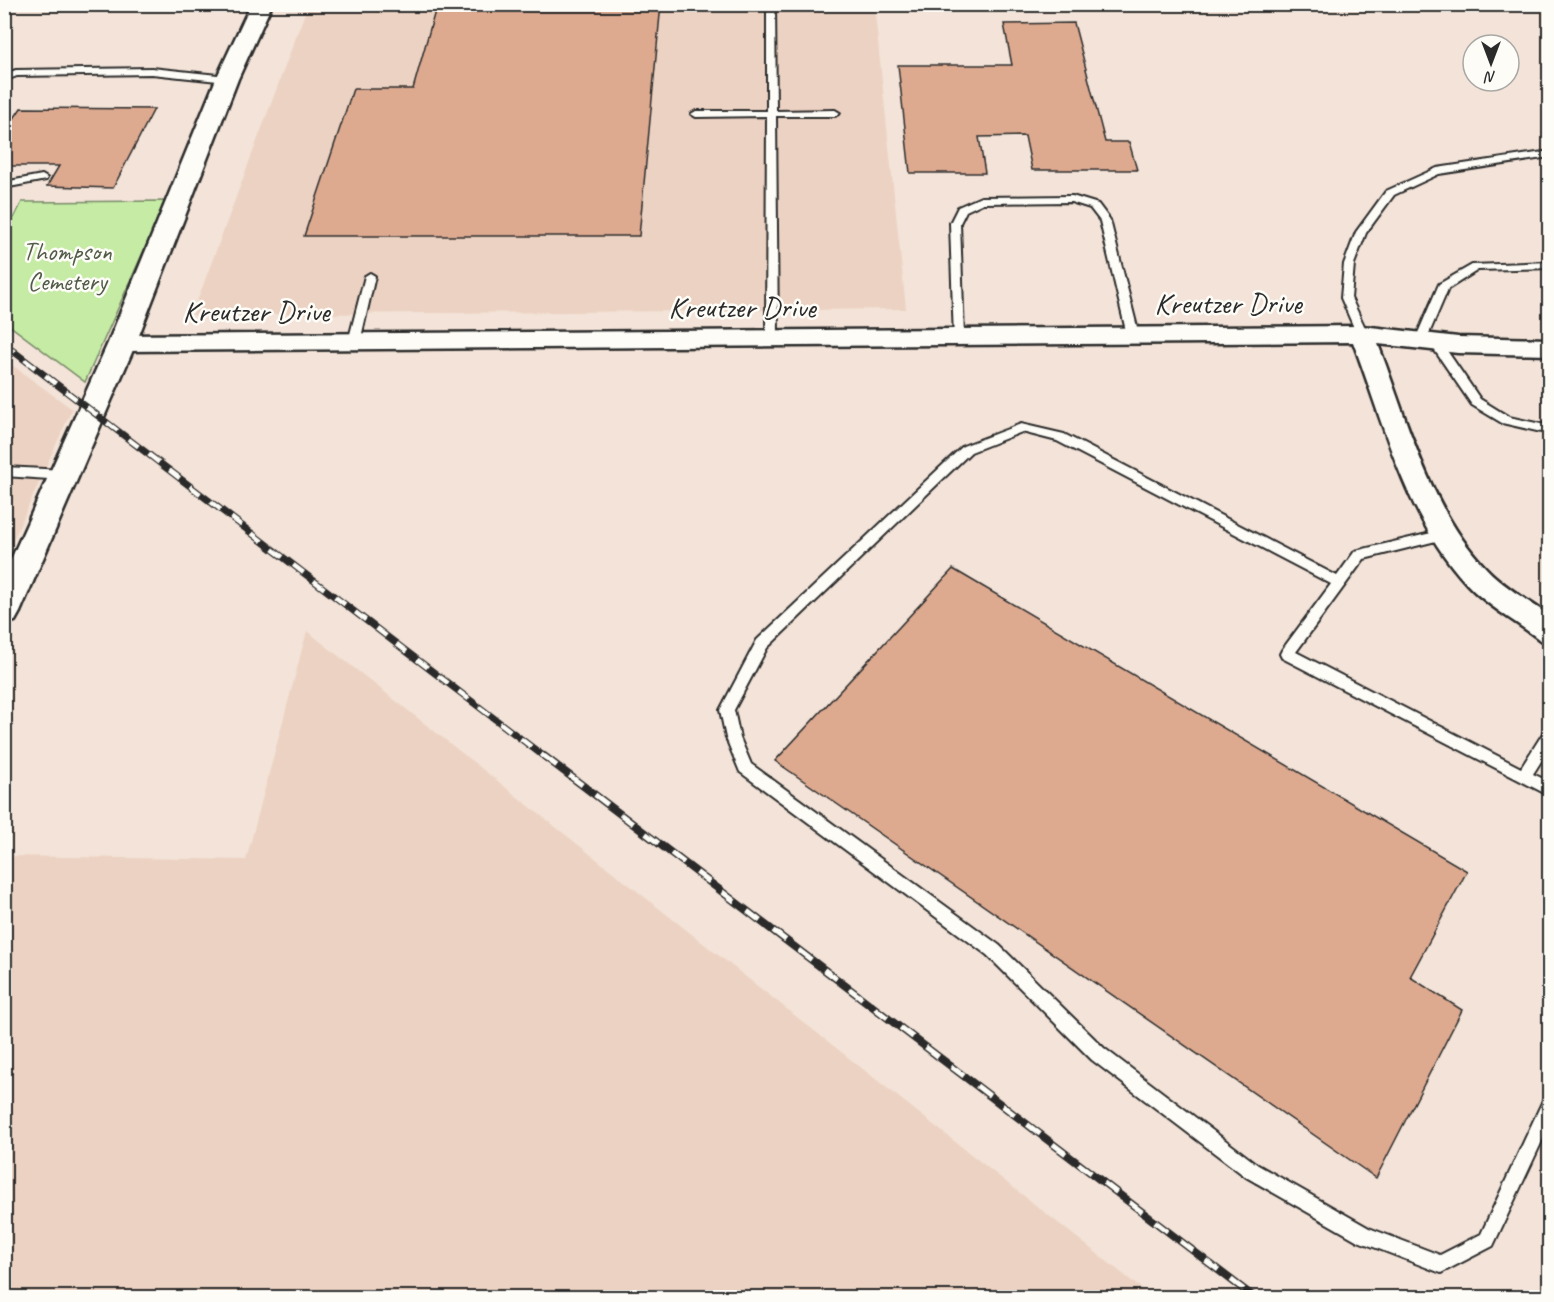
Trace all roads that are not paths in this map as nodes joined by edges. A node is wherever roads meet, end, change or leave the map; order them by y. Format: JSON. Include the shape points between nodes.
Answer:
{"nodes":[{"id":1,"x":262,"y":4,"type":"edge"},
{"id":2,"x":771,"y":4,"type":"edge"},
{"id":3,"x":4,"y":78,"type":"edge"},
{"id":4,"x":227,"y":79,"type":"junction"},
{"id":5,"x":771,"y":113,"type":"junction"},
{"id":6,"x":696,"y":114,"type":"dead end"},
{"id":7,"x":836,"y":114,"type":"dead end"},
{"id":8,"x":1550,"y":154,"type":"edge"},
{"id":9,"x":42,"y":178,"type":"dead end"},
{"id":10,"x":4,"y":185,"type":"edge"},
{"id":11,"x":1550,"y":265,"type":"edge"},
{"id":12,"x":370,"y":276,"type":"dead end"},
{"id":13,"x":1362,"y":333,"type":"junction"},
{"id":14,"x":1133,"y":335,"type":"junction"},
{"id":15,"x":958,"y":337,"type":"junction"},
{"id":16,"x":772,"y":338,"type":"junction"},
{"id":17,"x":1428,"y":341,"type":"junction"},
{"id":18,"x":354,"y":342,"type":"junction"},
{"id":19,"x":122,"y":344,"type":"junction"},
{"id":20,"x":1550,"y":347,"type":"edge"},
{"id":21,"x":1550,"y":430,"type":"edge"},
{"id":22,"x":4,"y":471,"type":"edge"},
{"id":23,"x":64,"y":475,"type":"junction"},
{"id":24,"x":1444,"y":535,"type":"junction"},
{"id":25,"x":1340,"y":583,"type":"junction"},
{"id":26,"x":4,"y":612,"type":"edge"},
{"id":27,"x":1550,"y":632,"type":"edge"},
{"id":28,"x":1550,"y":734,"type":"edge"},
{"id":29,"x":1524,"y":776,"type":"junction"},
{"id":30,"x":1550,"y":790,"type":"edge"},
{"id":31,"x":1550,"y":1104,"type":"edge"}],
"edges":[{"from":1,"to":4,"type":"street"},
{"from":2,"to":5,"type":"lane"},
{"from":3,"to":4,"type":"lane","via":[[16,73],[152,71]]},
{"from":4,"to":19,"type":"street"},
{"from":5,"to":6,"type":"lane"},
{"from":5,"to":7,"type":"lane"},
{"from":5,"to":16,"type":"lane"},
{"from":8,"to":13,"type":"lane","via":[[1437,171],[1390,194],[1361,232],[1349,264],[1346,298]]},
{"from":9,"to":10,"type":"lane"},
{"from":11,"to":17,"type":"lane","via":[[1476,267],[1443,287]]},
{"from":12,"to":18,"type":"lane"},
{"from":13,"to":14,"type":"street","name":"Kreutzer Drive"},
{"from":13,"to":17,"type":"street","name":"Kreutzer Drive"},
{"from":13,"to":24,"type":"street","via":[[1424,497]]},
{"from":14,"to":15,"type":"street","name":"Kreutzer Drive"},
{"from":14,"to":15,"type":"lane","via":[[1105,220],[1094,206],[1072,199],[981,200],[962,209],[955,223]]},
{"from":15,"to":16,"type":"street","name":"Kreutzer Drive"},
{"from":16,"to":18,"type":"street","name":"Kreutzer Drive"},
{"from":17,"to":20,"type":"street","name":"Kreutzer Drive"},
{"from":17,"to":21,"type":"lane","via":[[1476,402],[1506,420]]},
{"from":18,"to":19,"type":"street","name":"Kreutzer Drive"},
{"from":19,"to":23,"type":"street"},
{"from":22,"to":23,"type":"lane"},
{"from":23,"to":26,"type":"street"},
{"from":24,"to":25,"type":"lane","via":[[1360,555]]},
{"from":24,"to":27,"type":"street","via":[[1478,578]]},
{"from":25,"to":29,"type":"lane","via":[[1287,654]]},
{"from":25,"to":31,"type":"lane","via":[[1060,437],[1021,428],[967,449],[762,644],[727,711],[733,738],[745,768],[993,950],[1098,1054],[1252,1171],[1364,1235],[1441,1264],[1487,1240]]},
{"from":28,"to":29,"type":"lane"},
{"from":29,"to":30,"type":"lane"}]}
